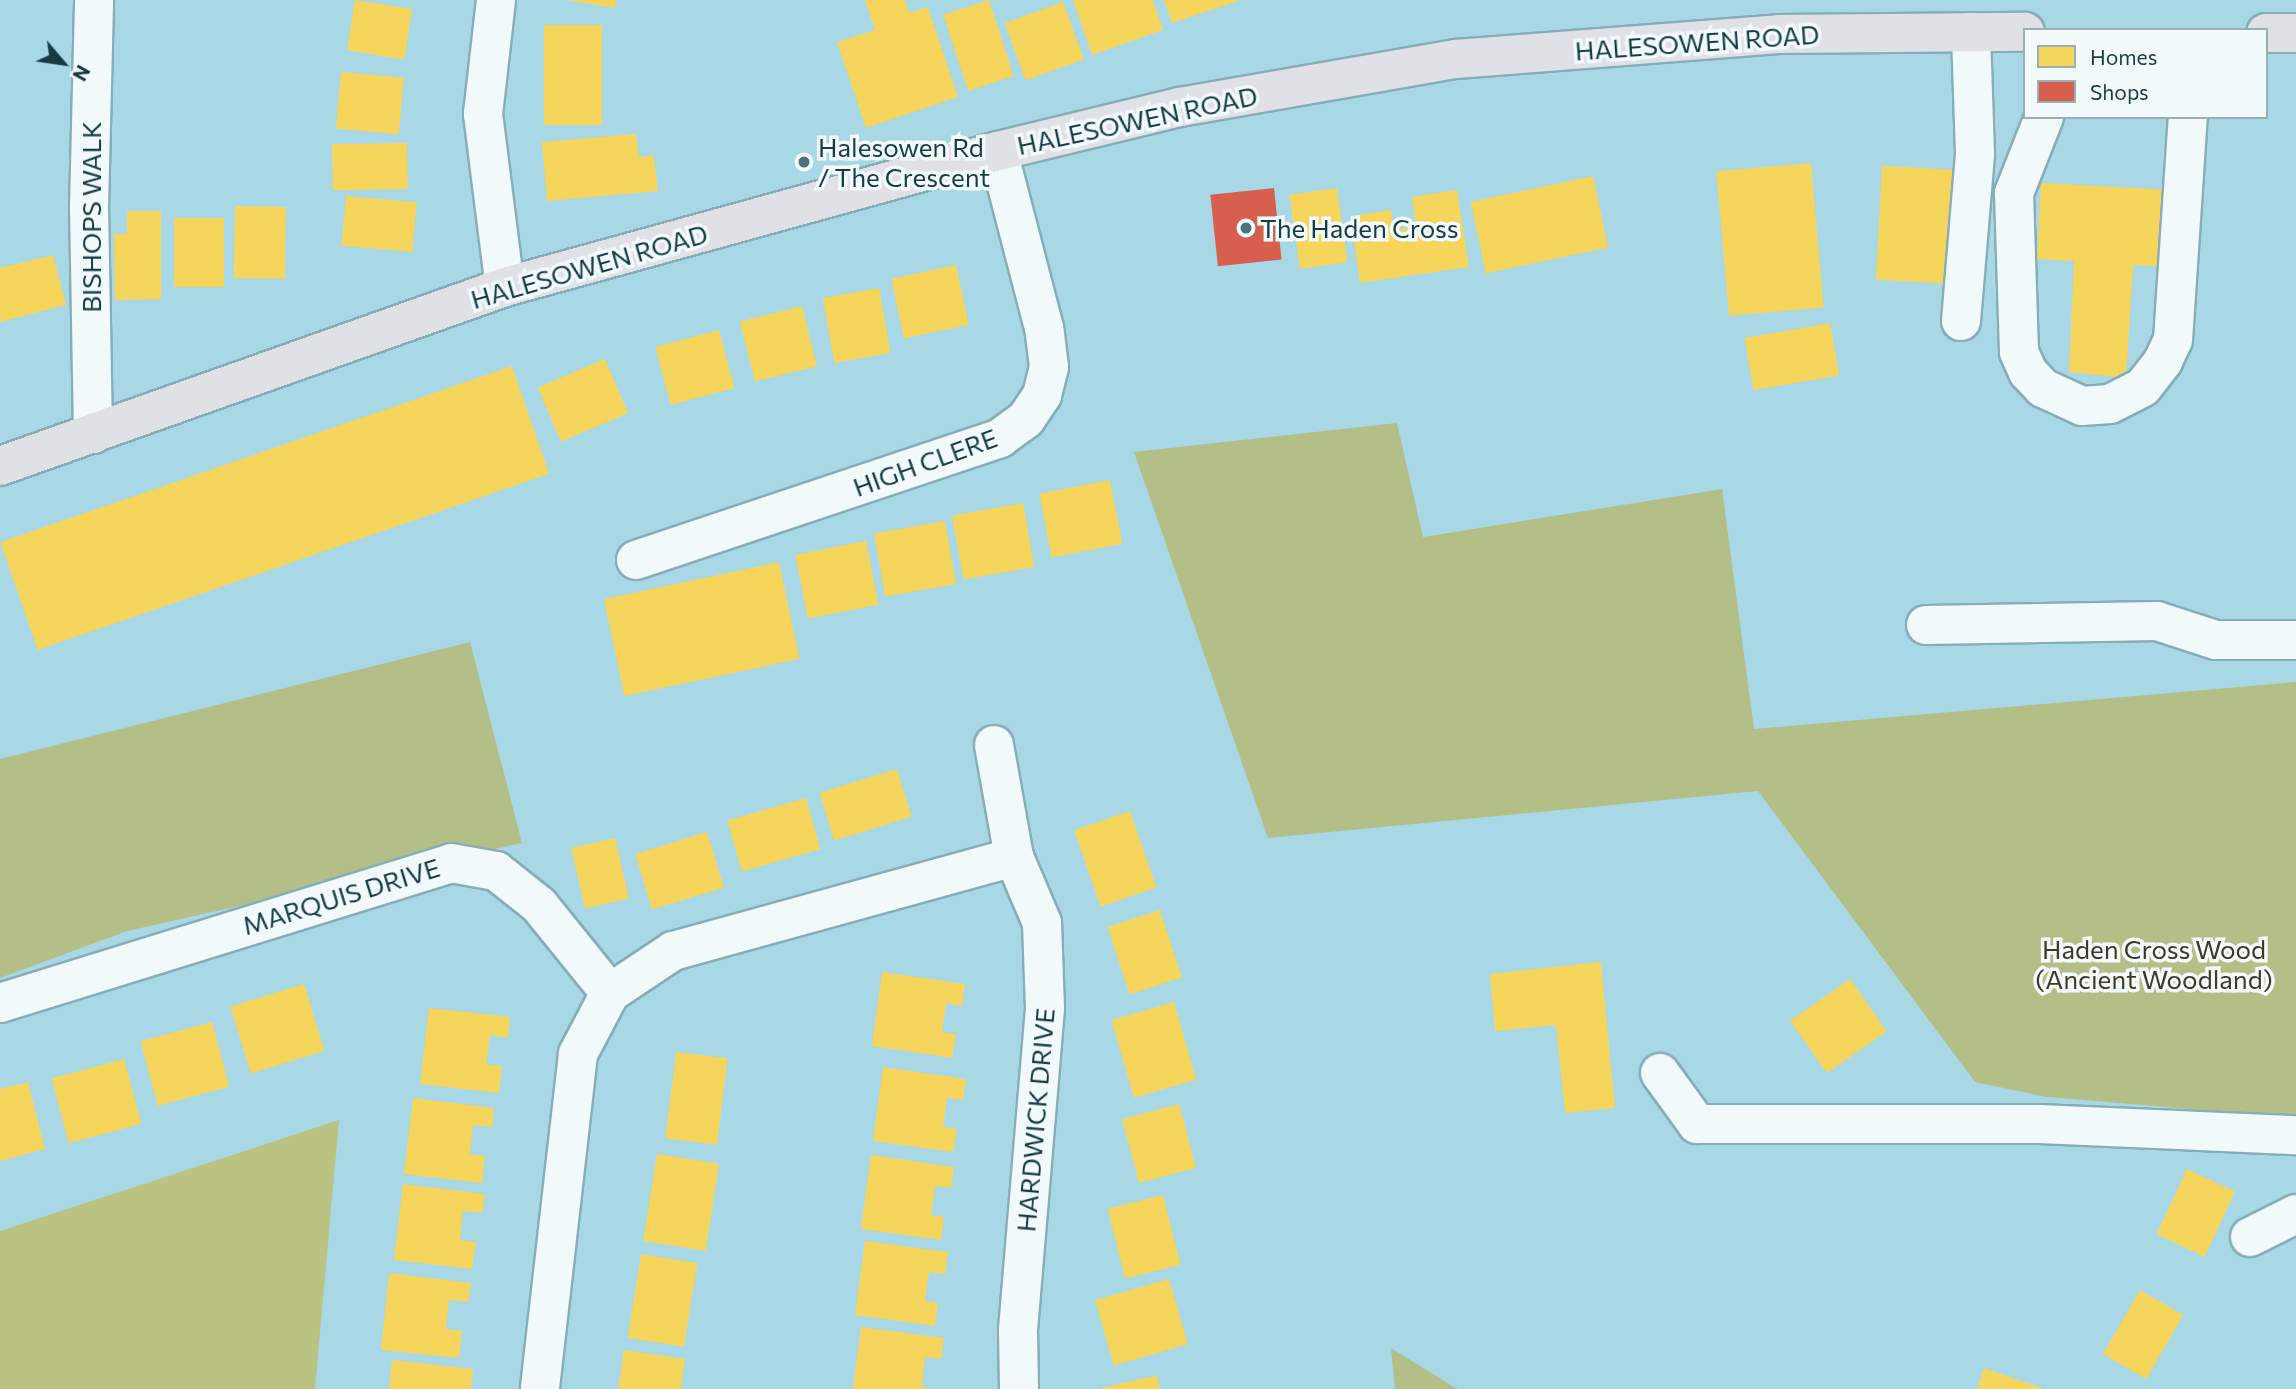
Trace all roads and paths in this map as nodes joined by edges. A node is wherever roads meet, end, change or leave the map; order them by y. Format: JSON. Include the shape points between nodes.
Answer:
{"nodes":[{"id":1,"x":94,"y":0,"type":"edge"},
{"id":2,"x":496,"y":0,"type":"edge"},
{"id":3,"x":1971,"y":32,"type":"junction"},
{"id":4,"x":2023,"y":32,"type":"edge"},
{"id":5,"x":2268,"y":33,"type":"edge"},
{"id":6,"x":2296,"y":33,"type":"edge"},
{"id":7,"x":2044,"y":119,"type":"edge"},
{"id":8,"x":2188,"y":119,"type":"edge"},
{"id":9,"x":998,"y":151,"type":"junction"},
{"id":10,"x":505,"y":287,"type":"junction"},
{"id":11,"x":1961,"y":321,"type":"dead end"},
{"id":12,"x":93,"y":434,"type":"junction"},
{"id":13,"x":0,"y":466,"type":"edge"},
{"id":14,"x":636,"y":560,"type":"dead end"},
{"id":15,"x":1926,"y":625,"type":"dead end"},
{"id":16,"x":2296,"y":639,"type":"edge"},
{"id":17,"x":994,"y":745,"type":"dead end"},
{"id":18,"x":1014,"y":857,"type":"junction"},
{"id":19,"x":610,"y":993,"type":"junction"},
{"id":20,"x":0,"y":1003,"type":"edge"},
{"id":21,"x":1660,"y":1073,"type":"dead end"},
{"id":22,"x":2296,"y":1135,"type":"edge"},
{"id":23,"x":2296,"y":1214,"type":"edge"},
{"id":24,"x":2250,"y":1237,"type":"dead end"},
{"id":25,"x":540,"y":1389,"type":"edge"},
{"id":26,"x":1019,"y":1389,"type":"edge"}],
"edges":[{"from":1,"to":12,"type":"street","name":"BISHOPS WALK","via":[[89,208]]},
{"from":2,"to":10,"type":"street","via":[[483,114]]},
{"from":3,"to":4,"type":"main road","name":"HALESOWEN ROAD"},
{"from":3,"to":9,"type":"main road","name":"HALESOWEN ROAD","via":[[1779,34],[1456,59],[1180,107]]},
{"from":3,"to":11,"type":"street","via":[[1975,154]]},
{"from":5,"to":6,"type":"main road"},
{"from":7,"to":8,"type":"street","via":[[2014,193],[2020,352],[2028,372],[2043,388],[2082,406],[2110,404],[2143,387],[2173,340]]},
{"from":9,"to":10,"type":"main road","name":"HALESOWEN ROAD"},
{"from":9,"to":14,"type":"street","name":"HIGH CLERE","via":[[1044,328],[1049,367],[1042,395],[1026,419],[1000,438]]},
{"from":10,"to":12,"type":"main road","name":"HALESOWEN ROAD"},
{"from":12,"to":13,"type":"main road","name":"HALESOWEN ROAD"},
{"from":15,"to":16,"type":"street","via":[[2136,620],[2157,621],[2216,640]]},
{"from":17,"to":18,"type":"street","name":"HARDWICK DRIVE"},
{"from":18,"to":19,"type":"street","via":[[673,951]]},
{"from":18,"to":26,"type":"street","name":"HARDWICK DRIVE","via":[[1042,923],[1045,1008],[1018,1331]]},
{"from":19,"to":20,"type":"street","name":"MARQUIS DRIVE","via":[[538,905],[496,871],[451,863]]},
{"from":19,"to":25,"type":"street","via":[[578,1054]]},
{"from":21,"to":22,"type":"street","via":[[1697,1124],[2039,1124]]},
{"from":23,"to":24,"type":"street"}]}
